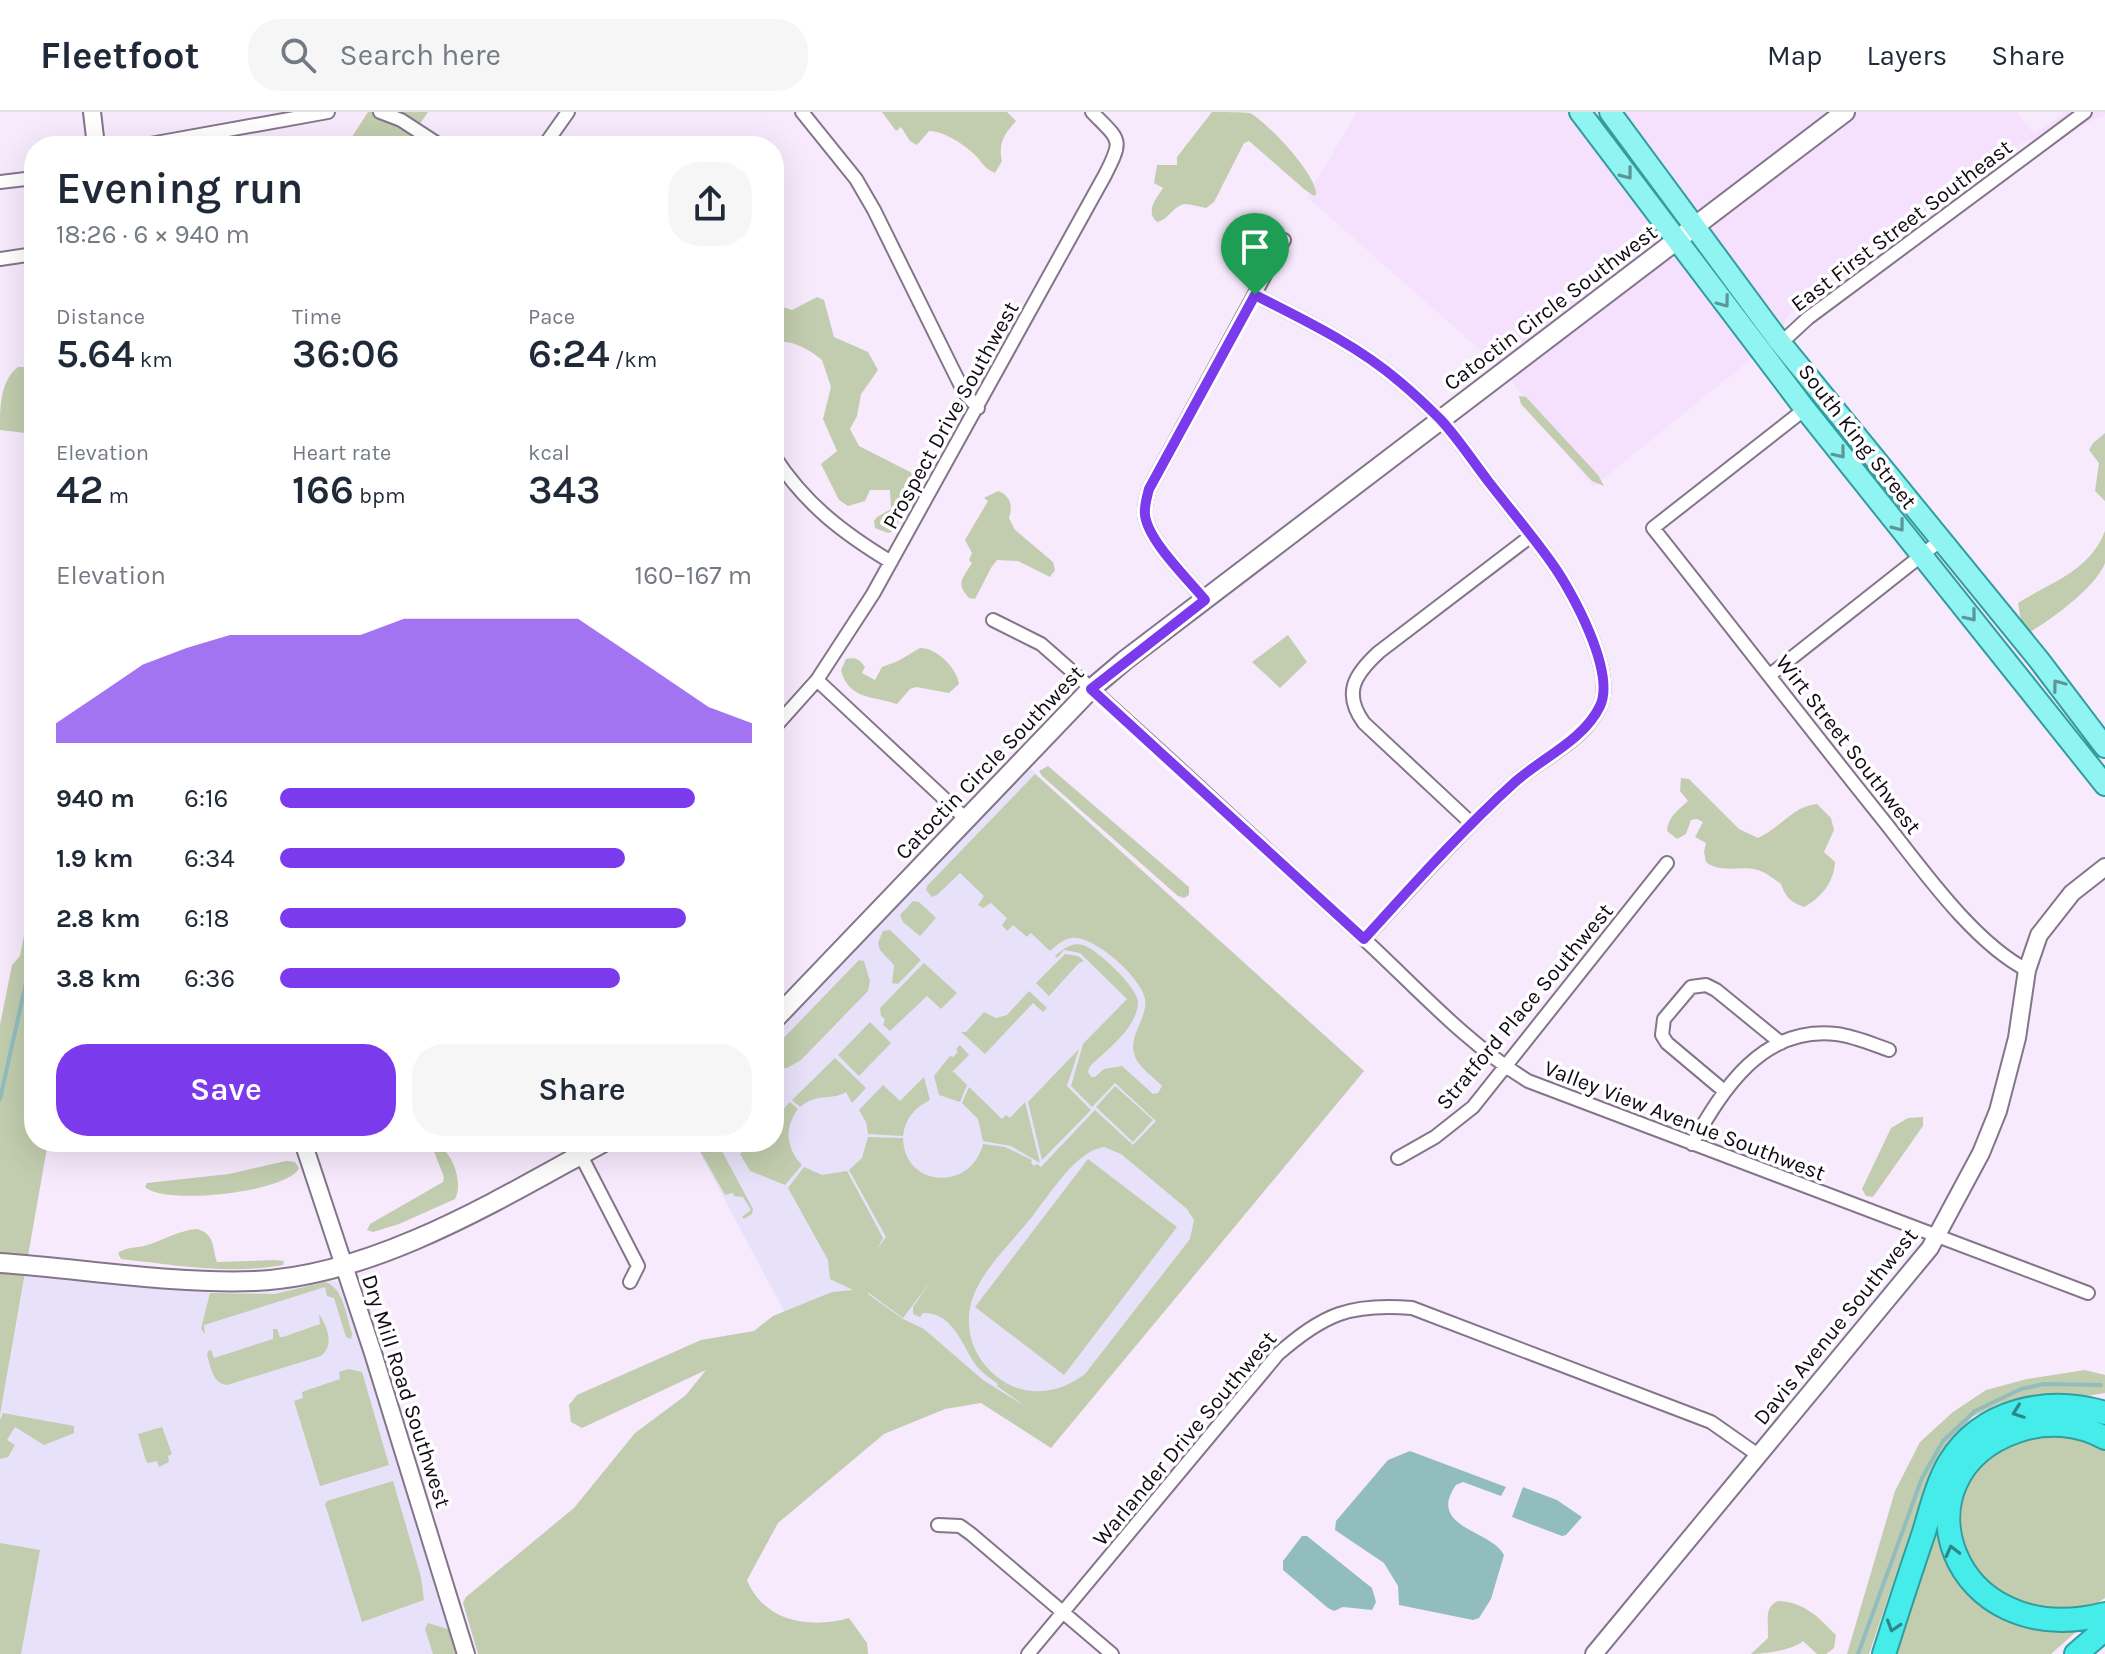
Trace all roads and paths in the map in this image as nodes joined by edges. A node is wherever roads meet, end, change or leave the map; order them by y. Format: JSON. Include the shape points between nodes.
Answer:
{"nodes":[{"id":1,"x":92,"y":112,"type":"edge"},
{"id":2,"x":328,"y":112,"type":"edge"},
{"id":3,"x":380,"y":112,"type":"edge"},
{"id":4,"x":568,"y":112,"type":"edge"},
{"id":5,"x":802,"y":112,"type":"edge"},
{"id":6,"x":1092,"y":112,"type":"edge"},
{"id":7,"x":1580,"y":112,"type":"edge"},
{"id":8,"x":1610,"y":112,"type":"edge"},
{"id":9,"x":1845,"y":112,"type":"edge"},
{"id":10,"x":2085,"y":112,"type":"edge"},
{"id":11,"x":95,"y":136,"type":"edge"},
{"id":12,"x":195,"y":136,"type":"edge"},
{"id":13,"x":426,"y":136,"type":"edge"},
{"id":14,"x":551,"y":136,"type":"edge"},
{"id":15,"x":24,"y":179,"type":"edge"},
{"id":16,"x":0,"y":182,"type":"edge"},
{"id":17,"x":1694,"y":226,"type":"junction"},
{"id":18,"x":1678,"y":239,"type":"junction"},
{"id":19,"x":1284,"y":240,"type":"dead end"},
{"id":20,"x":24,"y":255,"type":"edge"},
{"id":21,"x":0,"y":259,"type":"edge"},
{"id":22,"x":1255,"y":295,"type":"junction"},
{"id":23,"x":1781,"y":343,"type":"junction"},
{"id":24,"x":978,"y":408,"type":"junction"},
{"id":25,"x":1805,"y":409,"type":"junction"},
{"id":26,"x":1441,"y":420,"type":"junction"},
{"id":27,"x":784,"y":472,"type":"edge"},
{"id":28,"x":1531,"y":536,"type":"junction"},
{"id":29,"x":1941,"y":540,"type":"junction"},
{"id":30,"x":1922,"y":555,"type":"junction"},
{"id":31,"x":891,"y":562,"type":"junction"},
{"id":32,"x":1205,"y":600,"type":"junction"},
{"id":33,"x":993,"y":620,"type":"dead end"},
{"id":34,"x":1770,"y":675,"type":"junction"},
{"id":35,"x":817,"y":680,"type":"junction"},
{"id":36,"x":1091,"y":689,"type":"junction"},
{"id":37,"x":784,"y":717,"type":"edge"},
{"id":38,"x":2105,"y":747,"type":"edge"},
{"id":39,"x":2105,"y":785,"type":"edge"},
{"id":40,"x":966,"y":819,"type":"junction"},
{"id":41,"x":1471,"y":823,"type":"junction"},
{"id":42,"x":1667,"y":863,"type":"dead end"},
{"id":43,"x":2105,"y":867,"type":"edge"},
{"id":44,"x":1364,"y":939,"type":"junction"},
{"id":45,"x":2027,"y":970,"type":"junction"},
{"id":46,"x":784,"y":1010,"type":"edge"},
{"id":47,"x":1781,"y":1043,"type":"junction"},
{"id":48,"x":1889,"y":1050,"type":"dead end"},
{"id":49,"x":1504,"y":1066,"type":"junction"},
{"id":50,"x":1723,"y":1090,"type":"junction"},
{"id":51,"x":1692,"y":1144,"type":"junction"},
{"id":52,"x":306,"y":1152,"type":"edge"},
{"id":53,"x":571,"y":1152,"type":"edge"},
{"id":54,"x":580,"y":1152,"type":"edge"},
{"id":55,"x":1398,"y":1158,"type":"dead end"},
{"id":56,"x":1936,"y":1237,"type":"junction"},
{"id":57,"x":0,"y":1263,"type":"edge"},
{"id":58,"x":344,"y":1265,"type":"junction"},
{"id":59,"x":630,"y":1282,"type":"dead end"},
{"id":60,"x":2088,"y":1293,"type":"dead end"},
{"id":61,"x":2101,"y":1410,"type":"edge"},
{"id":62,"x":2105,"y":1438,"type":"edge"},
{"id":63,"x":1758,"y":1455,"type":"junction"},
{"id":64,"x":938,"y":1525,"type":"dead end"},
{"id":65,"x":1063,"y":1612,"type":"junction"},
{"id":66,"x":2105,"y":1614,"type":"edge"},
{"id":67,"x":2105,"y":1629,"type":"edge"},
{"id":68,"x":466,"y":1654,"type":"edge"},
{"id":69,"x":1028,"y":1654,"type":"edge"},
{"id":70,"x":1112,"y":1654,"type":"edge"},
{"id":71,"x":1594,"y":1654,"type":"edge"},
{"id":72,"x":1884,"y":1654,"type":"edge"},
{"id":73,"x":2076,"y":1654,"type":"edge"}],
"edges":[{"from":1,"to":11,"type":"street"},
{"from":2,"to":12,"type":"street"},
{"from":3,"to":13,"type":"street"},
{"from":4,"to":14,"type":"street"},
{"from":5,"to":24,"type":"street","via":[[862,190],[964,392]]},
{"from":6,"to":24,"type":"street","name":"Prospect Drive Southwest","via":[[1117,137],[1116,154]]},
{"from":7,"to":18,"type":"main road","name":"South King Street","one_way":true},
{"from":8,"to":17,"type":"main road","name":"South King Street"},
{"from":9,"to":17,"type":"main road","name":"Catoctin Circle Southwest"},
{"from":10,"to":23,"type":"street","name":"East First Street Southeast"},
{"from":15,"to":16,"type":"street"},
{"from":17,"to":18,"type":"main road","name":"Catoctin Circle Southwest"},
{"from":17,"to":23,"type":"main road","name":"South King Street"},
{"from":18,"to":25,"type":"main road","name":"South King Street","one_way":true},
{"from":18,"to":26,"type":"main road","name":"Catoctin Circle Southwest"},
{"from":19,"to":22,"type":"street"},
{"from":20,"to":21,"type":"street"},
{"from":22,"to":26,"type":"street","via":[[1360,353]]},
{"from":22,"to":32,"type":"street","via":[[1145,502],[1153,535]]},
{"from":23,"to":29,"type":"main road","name":"South King Street"},
{"from":24,"to":31,"type":"street","name":"Prospect Drive Southwest"},
{"from":25,"to":30,"type":"main road","name":"South King Street","one_way":true},
{"from":25,"to":34,"type":"street","name":"Wirt Street Southwest","via":[[1653,528]]},
{"from":26,"to":28,"type":"street"},
{"from":26,"to":32,"type":"main road","name":"Catoctin Circle Southwest"},
{"from":27,"to":31,"type":"street","via":[[825,518]]},
{"from":28,"to":41,"type":"street","via":[[1552,563],[1591,640],[1604,697],[1583,731],[1517,780]]},
{"from":28,"to":41,"type":"street","via":[[1379,652],[1355,680],[1355,711],[1364,723]]},
{"from":29,"to":30,"type":"street"},
{"from":38,"to":29,"type":"main road","name":"South King Street","one_way":true},
{"from":30,"to":34,"type":"street"},
{"from":30,"to":39,"type":"main road","name":"South King Street","one_way":true},
{"from":31,"to":35,"type":"street","name":"Prospect Drive Southwest"},
{"from":32,"to":36,"type":"main road","name":"Catoctin Circle Southwest"},
{"from":33,"to":36,"type":"street","name":"Valley View Avenue Southwest","via":[[1041,644]]},
{"from":34,"to":45,"type":"street","name":"Wirt Street Southwest","via":[[1980,937]]},
{"from":35,"to":37,"type":"street","name":"Prospect Drive Southwest"},
{"from":35,"to":40,"type":"street"},
{"from":36,"to":40,"type":"main road","name":"Catoctin Circle Southwest"},
{"from":36,"to":44,"type":"street","name":"Valley View Avenue Southwest"},
{"from":40,"to":46,"type":"main road","name":"Catoctin Circle Southwest"},
{"from":41,"to":44,"type":"street"},
{"from":42,"to":49,"type":"street","name":"Stratford Place Southwest"},
{"from":43,"to":45,"type":"street","name":"Davis Avenue Southwest","via":[[2048,920]]},
{"from":44,"to":49,"type":"street","name":"Valley View Avenue Southwest"},
{"from":45,"to":56,"type":"street","name":"Davis Avenue Southwest","via":[[1998,1111]]},
{"from":47,"to":48,"type":"street","via":[[1832,1034]]},
{"from":47,"to":50,"type":"street","via":[[1745,1067]]},
{"from":47,"to":50,"type":"street","via":[[1716,990],[1691,987],[1664,1019],[1662,1035]]},
{"from":49,"to":51,"type":"street","name":"Valley View Avenue Southwest","via":[[1565,1097]]},
{"from":49,"to":55,"type":"street","name":"Stratford Place Southwest","via":[[1455,1124]]},
{"from":50,"to":51,"type":"street"},
{"from":51,"to":56,"type":"street","name":"Valley View Avenue Southwest"},
{"from":52,"to":58,"type":"street","name":"Dry Mill Road Southwest"},
{"from":53,"to":58,"type":"main road","via":[[432,1233]]},
{"from":54,"to":59,"type":"street","via":[[638,1266]]},
{"from":56,"to":60,"type":"street","name":"Valley View Avenue Southwest"},
{"from":56,"to":63,"type":"street","name":"Davis Avenue Southwest"},
{"from":57,"to":58,"type":"main road","via":[[255,1281]]},
{"from":58,"to":68,"type":"street","name":"Dry Mill Road Southwest"},
{"from":61,"to":72,"type":"highway","one_way":true,"via":[[2024,1408],[1983,1428],[1961,1446],[1940,1484]]},
{"from":66,"to":62,"type":"highway","one_way":true,"via":[[2044,1626],[1993,1610],[1961,1576],[1948,1520],[1955,1489],[1969,1465],[1993,1442],[2032,1426],[2053,1424]]},
{"from":63,"to":65,"type":"street","name":"Warlander Drive Southwest","via":[[1711,1422],[1412,1308],[1353,1309],[1310,1327],[1278,1354]]},
{"from":63,"to":71,"type":"street","name":"Davis Avenue Southwest"},
{"from":64,"to":65,"type":"street","via":[[960,1526]]},
{"from":65,"to":69,"type":"street","name":"Warlander Drive Southwest"},
{"from":65,"to":70,"type":"street"},
{"from":67,"to":73,"type":"highway"}]}
